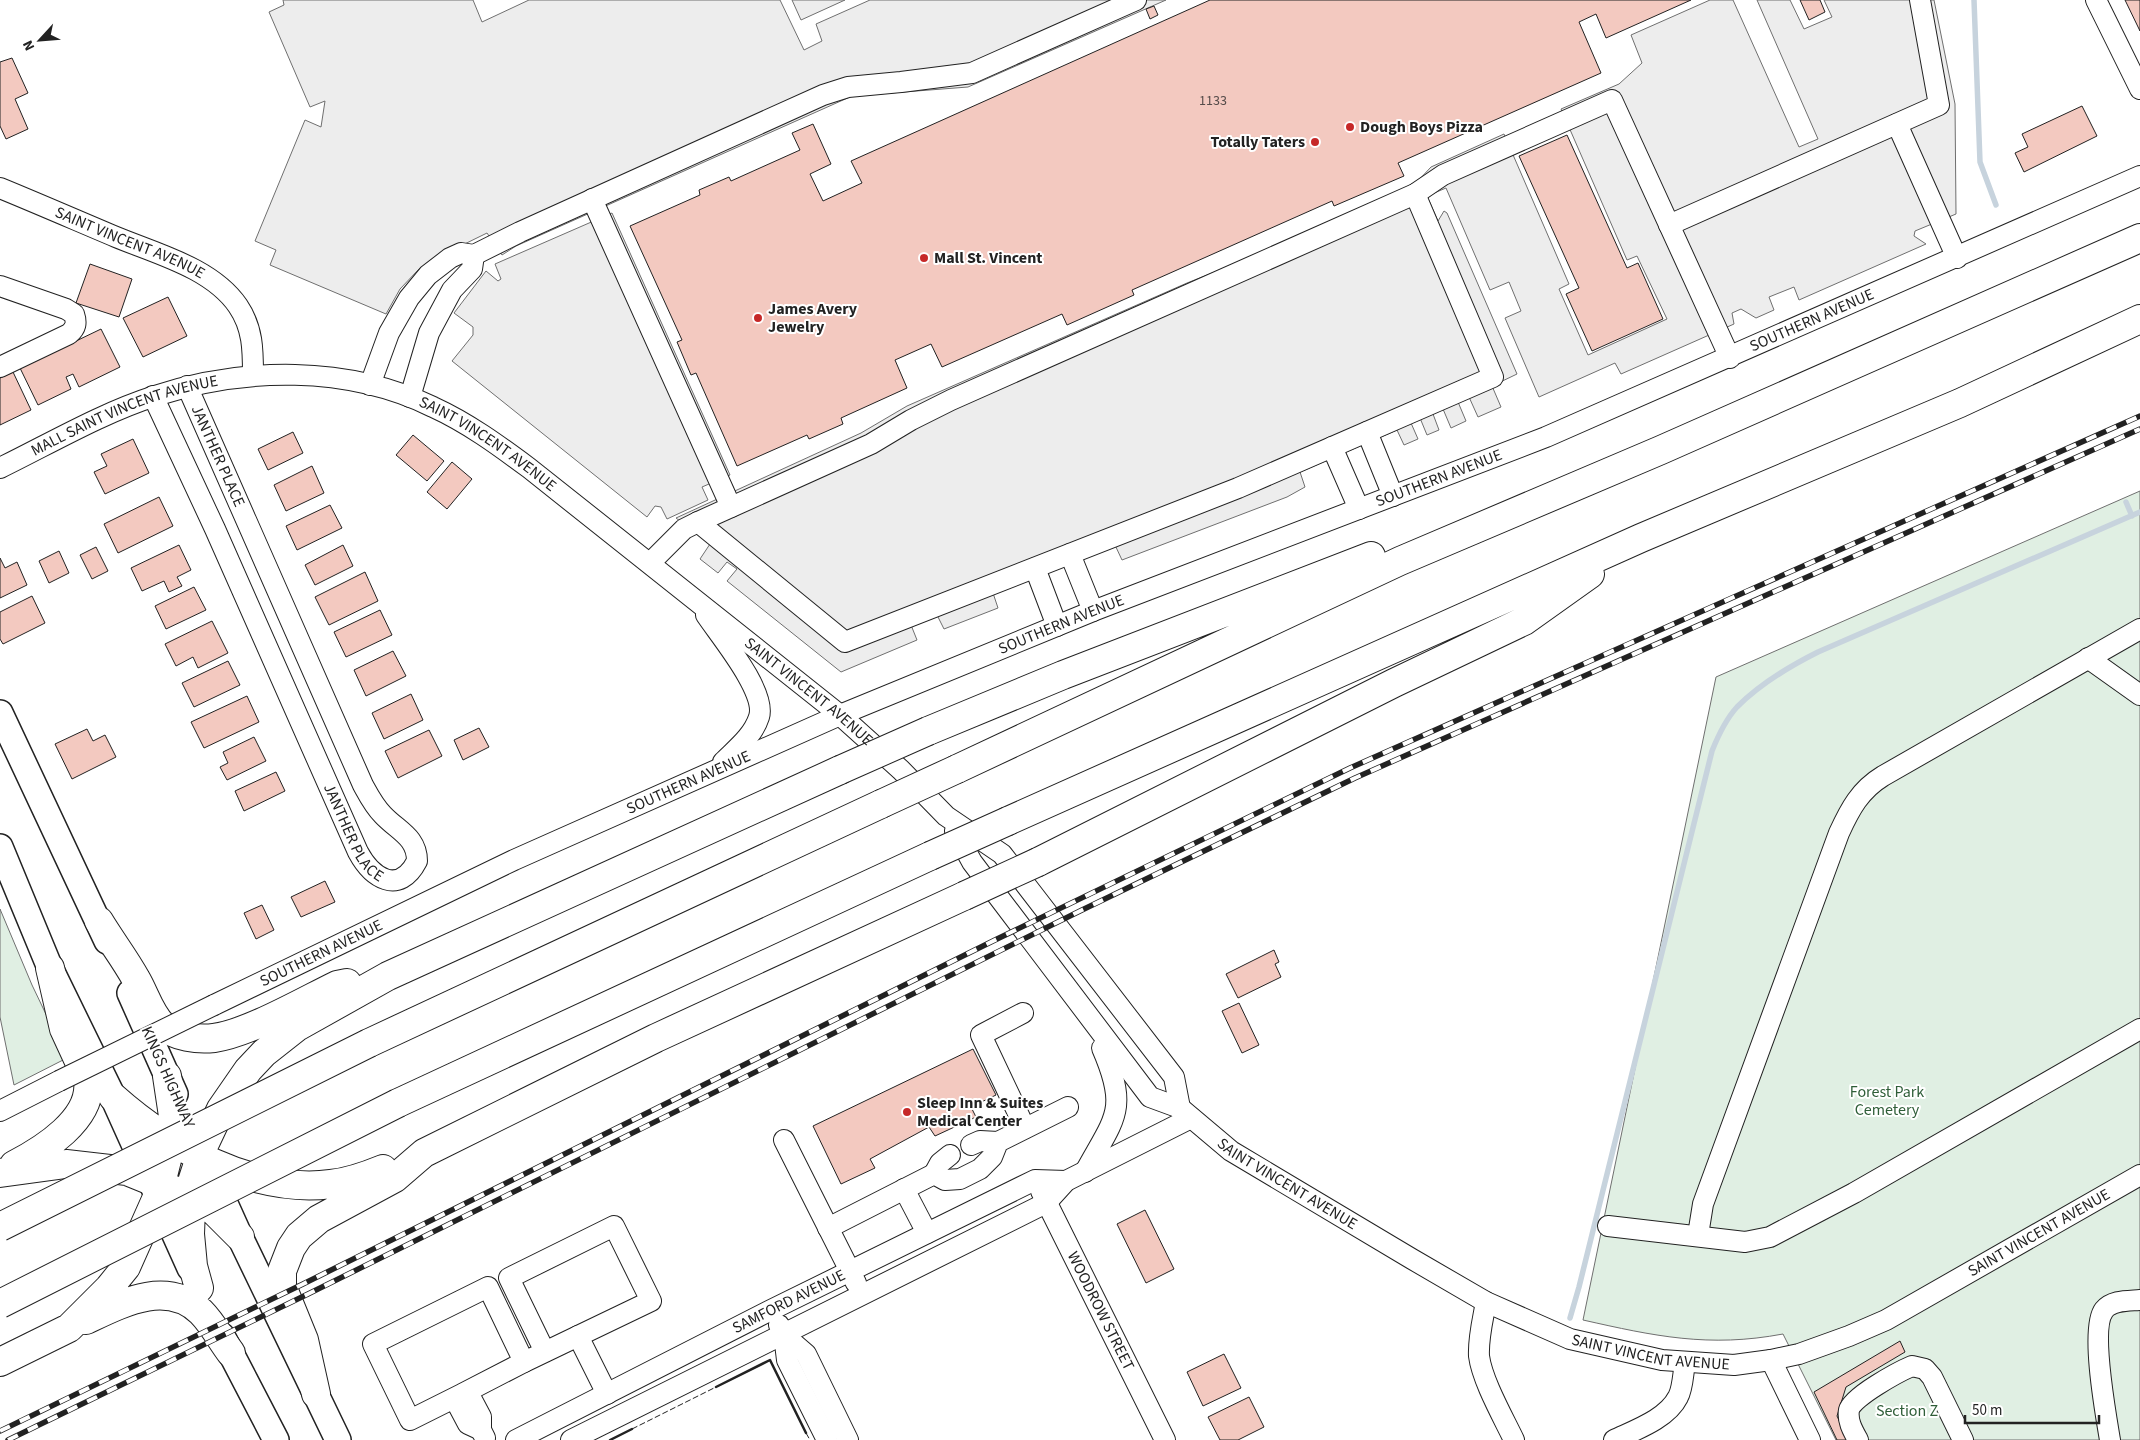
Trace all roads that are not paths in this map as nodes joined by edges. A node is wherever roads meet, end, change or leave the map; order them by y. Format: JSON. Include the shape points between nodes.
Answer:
{"nodes":[{"id":1,"x":1136,"y":0,"type":"edge"},
{"id":2,"x":1920,"y":0,"type":"edge"},
{"id":3,"x":2096,"y":0,"type":"edge"},
{"id":4,"x":2140,"y":89,"type":"edge"},
{"id":5,"x":1897,"y":124,"type":"junction"},
{"id":6,"x":2140,"y":176,"type":"edge"},
{"id":7,"x":0,"y":188,"type":"edge"},
{"id":8,"x":1415,"y":194,"type":"junction"},
{"id":9,"x":592,"y":199,"type":"junction"},
{"id":10,"x":1669,"y":225,"type":"junction"},
{"id":11,"x":2140,"y":238,"type":"edge"},
{"id":12,"x":474,"y":255,"type":"junction"},
{"id":13,"x":1957,"y":258,"type":"junction"},
{"id":14,"x":0,"y":286,"type":"edge"},
{"id":15,"x":2140,"y":319,"type":"edge"},
{"id":16,"x":1730,"y":358,"type":"junction"},
{"id":17,"x":0,"y":368,"type":"edge"},
{"id":18,"x":253,"y":375,"type":"junction"},
{"id":19,"x":370,"y":385,"type":"junction"},
{"id":20,"x":187,"y":386,"type":"junction"},
{"id":21,"x":153,"y":396,"type":"junction"},
{"id":22,"x":410,"y":397,"type":"junction"},
{"id":23,"x":1366,"y":432,"type":"junction"},
{"id":24,"x":1332,"y":447,"type":"junction"},
{"id":25,"x":1661,"y":450,"type":"junction"},
{"id":26,"x":0,"y":468,"type":"edge"},
{"id":27,"x":1393,"y":496,"type":"junction"},
{"id":28,"x":731,"y":507,"type":"junction"},
{"id":29,"x":1359,"y":509,"type":"junction"},
{"id":30,"x":698,"y":522,"type":"junction"},
{"id":31,"x":1641,"y":538,"type":"junction"},
{"id":32,"x":1070,"y":554,"type":"junction"},
{"id":33,"x":650,"y":563,"type":"junction"},
{"id":34,"x":1035,"y":568,"type":"junction"},
{"id":35,"x":695,"y":599,"type":"junction"},
{"id":36,"x":1093,"y":612,"type":"junction"},
{"id":37,"x":1057,"y":626,"type":"junction"},
{"id":38,"x":2140,"y":629,"type":"edge"},
{"id":39,"x":2088,"y":658,"type":"junction"},
{"id":40,"x":2140,"y":695,"type":"edge"},
{"id":41,"x":0,"y":713,"type":"edge"},
{"id":42,"x":840,"y":715,"type":"junction"},
{"id":43,"x":714,"y":771,"type":"junction"},
{"id":44,"x":946,"y":816,"type":"junction"},
{"id":45,"x":0,"y":847,"type":"edge"},
{"id":46,"x":99,"y":922,"type":"junction"},
{"id":47,"x":50,"y":968,"type":"junction"},
{"id":48,"x":388,"y":976,"type":"junction"},
{"id":49,"x":1023,"y":1013,"type":"dead end"},
{"id":50,"x":1088,"y":1016,"type":"junction"},
{"id":51,"x":2140,"y":1029,"type":"edge"},
{"id":52,"x":167,"y":1076,"type":"junction"},
{"id":53,"x":113,"y":1097,"type":"junction"},
{"id":54,"x":1068,"y":1107,"type":"dead end"},
{"id":55,"x":0,"y":1111,"type":"edge"},
{"id":56,"x":1186,"y":1113,"type":"junction"},
{"id":57,"x":1025,"y":1128,"type":"junction"},
{"id":58,"x":171,"y":1140,"type":"junction"},
{"id":59,"x":784,"y":1140,"type":"dead end"},
{"id":60,"x":998,"y":1142,"type":"junction"},
{"id":61,"x":971,"y":1145,"type":"dead end"},
{"id":62,"x":424,"y":1154,"type":"junction"},
{"id":63,"x":950,"y":1155,"type":"dead end"},
{"id":64,"x":202,"y":1156,"type":"junction"},
{"id":65,"x":1085,"y":1172,"type":"junction"},
{"id":66,"x":0,"y":1173,"type":"edge"},
{"id":67,"x":934,"y":1174,"type":"junction"},
{"id":68,"x":2140,"y":1175,"type":"edge"},
{"id":69,"x":1035,"y":1180,"type":"junction"},
{"id":70,"x":1066,"y":1181,"type":"junction"},
{"id":71,"x":157,"y":1186,"type":"junction"},
{"id":72,"x":904,"y":1189,"type":"junction"},
{"id":73,"x":191,"y":1196,"type":"junction"},
{"id":74,"x":1046,"y":1203,"type":"junction"},
{"id":75,"x":1608,"y":1226,"type":"dead end"},
{"id":76,"x":0,"y":1227,"type":"edge"},
{"id":77,"x":828,"y":1228,"type":"junction"},
{"id":78,"x":927,"y":1233,"type":"junction"},
{"id":79,"x":1698,"y":1235,"type":"junction"},
{"id":80,"x":240,"y":1237,"type":"junction"},
{"id":81,"x":850,"y":1271,"type":"junction"},
{"id":82,"x":199,"y":1288,"type":"junction"},
{"id":83,"x":863,"y":1295,"type":"junction"},
{"id":84,"x":2140,"y":1300,"type":"edge"},
{"id":85,"x":1486,"y":1302,"type":"junction"},
{"id":86,"x":0,"y":1304,"type":"edge"},
{"id":87,"x":771,"y":1310,"type":"junction"},
{"id":88,"x":525,"y":1311,"type":"junction"},
{"id":89,"x":504,"y":1321,"type":"junction"},
{"id":90,"x":69,"y":1328,"type":"junction"},
{"id":91,"x":784,"y":1335,"type":"junction"},
{"id":92,"x":578,"y":1336,"type":"junction"},
{"id":93,"x":545,"y":1352,"type":"junction"},
{"id":94,"x":231,"y":1353,"type":"junction"},
{"id":95,"x":1771,"y":1360,"type":"junction"},
{"id":96,"x":0,"y":1362,"type":"edge"},
{"id":97,"x":524,"y":1362,"type":"junction"},
{"id":98,"x":1685,"y":1363,"type":"junction"},
{"id":99,"x":316,"y":1394,"type":"junction"},
{"id":100,"x":607,"y":1394,"type":"junction"},
{"id":101,"x":463,"y":1396,"type":"junction"},
{"id":102,"x":483,"y":1435,"type":"edge"},
{"id":103,"x":276,"y":1440,"type":"edge"},
{"id":104,"x":338,"y":1440,"type":"edge"},
{"id":105,"x":516,"y":1440,"type":"edge"},
{"id":106,"x":572,"y":1440,"type":"edge"},
{"id":107,"x":827,"y":1440,"type":"edge"},
{"id":108,"x":848,"y":1440,"type":"edge"},
{"id":109,"x":1165,"y":1440,"type":"edge"},
{"id":110,"x":1514,"y":1440,"type":"edge"},
{"id":111,"x":1614,"y":1440,"type":"edge"},
{"id":112,"x":1810,"y":1440,"type":"edge"},
{"id":113,"x":1858,"y":1440,"type":"edge"},
{"id":114,"x":1963,"y":1440,"type":"edge"},
{"id":115,"x":2110,"y":1440,"type":"edge"}],
"edges":[{"from":1,"to":9,"type":"street","via":[[972,73],[848,87],[831,92]]},
{"from":2,"to":5,"type":"street","via":[[1939,105]]},
{"from":3,"to":4,"type":"street"},
{"from":5,"to":10,"type":"street"},
{"from":5,"to":13,"type":"street"},
{"from":6,"to":13,"type":"street","name":"SOUTHERN AVENUE"},
{"from":7,"to":18,"type":"street","name":"SAINT VINCENT AVENUE","via":[[186,266],[221,287],[238,306],[249,327]]},
{"from":8,"to":10,"type":"street","via":[[1443,174],[1612,100]]},
{"from":8,"to":23,"type":"street","via":[[1493,377]]},
{"from":8,"to":28,"type":"street","via":[[952,400],[871,444]]},
{"from":9,"to":12,"type":"street"},
{"from":9,"to":28,"type":"street"},
{"from":10,"to":16,"type":"street"},
{"from":11,"to":25,"type":"highway"},
{"from":12,"to":19,"type":"street","via":[[461,253],[450,258],[428,275],[408,298],[389,333]]},
{"from":12,"to":22,"type":"street","via":[[472,269],[452,290],[430,333]]},
{"from":13,"to":16,"type":"street","name":"SOUTHERN AVENUE"},
{"from":14,"to":17,"type":"street","via":[[66,309],[74,314],[76,322],[69,334]]},
{"from":15,"to":31,"type":"highway","via":[[1960,403]]},
{"from":16,"to":27,"type":"street","name":"SOUTHERN AVENUE","via":[[1546,437]]},
{"from":18,"to":19,"type":"street","name":"SAINT VINCENT AVENUE","via":[[319,376]]},
{"from":18,"to":20,"type":"street","name":"MALL SAINT VINCENT AVENUE"},
{"from":19,"to":22,"type":"street","name":"SAINT VINCENT AVENUE"},
{"from":20,"to":21,"type":"street","name":"MALL SAINT VINCENT AVENUE"},
{"from":20,"to":21,"type":"street","name":"JANTHER PLACE","via":[[364,785],[382,814],[413,843],[416,861],[402,878],[378,877],[358,852]]},
{"from":21,"to":26,"type":"street","name":"MALL SAINT VINCENT AVENUE"},
{"from":22,"to":33,"type":"street","name":"SAINT VINCENT AVENUE","via":[[449,415],[499,445]]},
{"from":23,"to":24,"type":"street"},
{"from":23,"to":27,"type":"street"},
{"from":24,"to":29,"type":"street"},
{"from":24,"to":32,"type":"street"},
{"from":25,"to":48,"type":"highway","bridge":true,"via":[[1300,583],[1063,675],[840,770]]},
{"from":25,"to":76,"type":"highway","bridge":true,"via":[[1400,561],[369,1044]]},
{"from":27,"to":29,"type":"street","name":"SOUTHERN AVENUE"},
{"from":28,"to":30,"type":"street"},
{"from":29,"to":36,"type":"street","name":"SOUTHERN AVENUE"},
{"from":30,"to":33,"type":"street","via":[[684,529]]},
{"from":30,"to":34,"type":"street","via":[[845,642]]},
{"from":31,"to":62,"type":"highway","bridge":true,"via":[[1524,621],[1038,862],[656,1038]]},
{"from":31,"to":86,"type":"highway","bridge":true,"via":[[930,856],[398,1103]]},
{"from":32,"to":34,"type":"street"},
{"from":32,"to":36,"type":"street"},
{"from":33,"to":35,"type":"street","name":"SAINT VINCENT AVENUE"},
{"from":34,"to":37,"type":"street"},
{"from":35,"to":42,"type":"street","name":"SAINT VINCENT AVENUE"},
{"from":35,"to":43,"type":"street","via":[[748,678],[760,708],[760,715],[750,734]]},
{"from":36,"to":37,"type":"street","name":"SOUTHERN AVENUE"},
{"from":37,"to":42,"type":"street","name":"SOUTHERN AVENUE"},
{"from":38,"to":39,"type":"street"},
{"from":39,"to":40,"type":"street"},
{"from":39,"to":79,"type":"street","via":[[1878,780],[1856,799],[1839,833],[1703,1204]]},
{"from":41,"to":46,"type":"main road","name":"KINGS HIGHWAY"},
{"from":42,"to":43,"type":"street","name":"SOUTHERN AVENUE"},
{"from":42,"to":44,"type":"street","name":"SAINT VINCENT AVENUE"},
{"from":43,"to":55,"type":"street","name":"SOUTHERN AVENUE","bridge":true,"via":[[514,860]]},
{"from":44,"to":50,"type":"street","name":"SAINT VINCENT AVENUE","via":[[972,862]]},
{"from":44,"to":56,"type":"street","name":"SAINT VINCENT AVENUE","via":[[1002,854],[1174,1077]]},
{"from":45,"to":47,"type":"main road"},
{"from":46,"to":48,"type":"highway","via":[[163,1026],[188,1037],[214,1038],[228,1034],[337,985]]},
{"from":46,"to":52,"type":"main road","name":"KINGS HIGHWAY"},
{"from":47,"to":53,"type":"main road"},
{"from":47,"to":66,"type":"highway","via":[[64,1029],[90,1090],[79,1114],[55,1140]]},
{"from":48,"to":64,"type":"highway","via":[[297,1027],[264,1052],[221,1109]]},
{"from":49,"to":57,"type":"street","via":[[981,1035]]},
{"from":50,"to":56,"type":"street","name":"SAINT VINCENT AVENUE","via":[[1150,1097]]},
{"from":50,"to":65,"type":"street","via":[[1114,1077],[1118,1100],[1111,1124]]},
{"from":51,"to":79,"type":"street","via":[[1775,1234],[1745,1242]]},
{"from":52,"to":58,"type":"highway","via":[[173,1116]]},
{"from":52,"to":64,"type":"main road","name":"KINGS HIGHWAY"},
{"from":53,"to":58,"type":"highway","via":[[143,1123]]},
{"from":53,"to":71,"type":"main road"},
{"from":54,"to":57,"type":"street"},
{"from":56,"to":65,"type":"street","name":"SAMFORD AVENUE"},
{"from":56,"to":85,"type":"street","name":"SAINT VINCENT AVENUE","via":[[1219,1142],[1250,1163]]},
{"from":57,"to":60,"type":"street"},
{"from":58,"to":64,"type":"highway"},
{"from":58,"to":71,"type":"highway"},
{"from":59,"to":77,"type":"street"},
{"from":60,"to":61,"type":"street","via":[[980,1141]]},
{"from":60,"to":67,"type":"street","via":[[992,1157],[980,1169],[960,1179],[945,1180]]},
{"from":62,"to":64,"type":"highway","via":[[370,1175],[316,1186],[243,1174]]},
{"from":62,"to":99,"type":"highway","via":[[394,1178],[319,1219],[299,1236],[291,1248],[282,1271],[282,1286],[304,1340]]},
{"from":63,"to":67,"type":"street"},
{"from":64,"to":73,"type":"highway","via":[[192,1182]]},
{"from":64,"to":80,"type":"main road","name":"KINGS HIGHWAY"},
{"from":65,"to":70,"type":"street","name":"SAMFORD AVENUE"},
{"from":66,"to":71,"type":"highway","via":[[66,1164],[127,1171]]},
{"from":67,"to":72,"type":"street"},
{"from":68,"to":95,"type":"street","name":"SAINT VINCENT AVENUE","via":[[1886,1320],[1831,1343]]},
{"from":69,"to":70,"type":"street","name":"SAMFORD AVENUE"},
{"from":69,"to":74,"type":"street","name":"WOODROW STREET"},
{"from":69,"to":78,"type":"street","name":"SAMFORD AVENUE"},
{"from":70,"to":74,"type":"street","name":"SAMFORD AVENUE"},
{"from":71,"to":73,"type":"highway"},
{"from":71,"to":82,"type":"main road"},
{"from":71,"to":90,"type":"highway","via":[[126,1267]]},
{"from":72,"to":77,"type":"street"},
{"from":72,"to":78,"type":"street"},
{"from":73,"to":80,"type":"highway","via":[[214,1211]]},
{"from":73,"to":82,"type":"highway","via":[[191,1251]]},
{"from":74,"to":83,"type":"street","name":"SAMFORD AVENUE"},
{"from":74,"to":109,"type":"street","name":"WOODROW STREET"},
{"from":75,"to":79,"type":"street"},
{"from":77,"to":81,"type":"street"},
{"from":78,"to":81,"type":"street","name":"SAMFORD AVENUE"},
{"from":80,"to":99,"type":"main road","name":"KINGS HIGHWAY"},
{"from":81,"to":83,"type":"street"},
{"from":81,"to":87,"type":"street","name":"SAMFORD AVENUE"},
{"from":82,"to":94,"type":"main road"},
{"from":83,"to":91,"type":"street","name":"SAMFORD AVENUE"},
{"from":84,"to":115,"type":"street","via":[[2113,1303],[2104,1310],[2099,1322],[2099,1359]]},
{"from":85,"to":98,"type":"street","name":"SAINT VINCENT AVENUE","via":[[1570,1339]]},
{"from":85,"to":110,"type":"street","via":[[1479,1357]]},
{"from":87,"to":91,"type":"street"},
{"from":87,"to":100,"type":"street","name":"SAMFORD AVENUE"},
{"from":88,"to":89,"type":"street"},
{"from":88,"to":92,"type":"street","via":[[509,1278],[614,1226],[651,1301]]},
{"from":88,"to":93,"type":"street"},
{"from":89,"to":97,"type":"street"},
{"from":89,"to":101,"type":"street","via":[[488,1287],[373,1344],[410,1420]]},
{"from":90,"to":94,"type":"highway","via":[[128,1301],[156,1294],[168,1295],[202,1313]]},
{"from":90,"to":96,"type":"highway"},
{"from":91,"to":106,"type":"street","name":"SAMFORD AVENUE"},
{"from":91,"to":107,"type":"street","via":[[787,1360]]},
{"from":91,"to":108,"type":"street","via":[[806,1354]]},
{"from":92,"to":93,"type":"street"},
{"from":92,"to":100,"type":"street"},
{"from":93,"to":97,"type":"street"},
{"from":94,"to":103,"type":"main road"},
{"from":95,"to":98,"type":"street","name":"SAINT VINCENT AVENUE","via":[[1734,1365]]},
{"from":95,"to":112,"type":"street"},
{"from":97,"to":101,"type":"street"},
{"from":98,"to":111,"type":"street","via":[[1679,1397],[1668,1410]]},
{"from":99,"to":104,"type":"main road","name":"KINGS HIGHWAY"},
{"from":100,"to":105,"type":"street","name":"SAMFORD AVENUE"},
{"from":101,"to":102,"type":"street","via":[[472,1400],[481,1417]]},
{"from":113,"to":114,"type":"street","via":[[1849,1419],[1849,1408],[1860,1396],[1912,1366],[1925,1369],[1932,1377]]}]}
